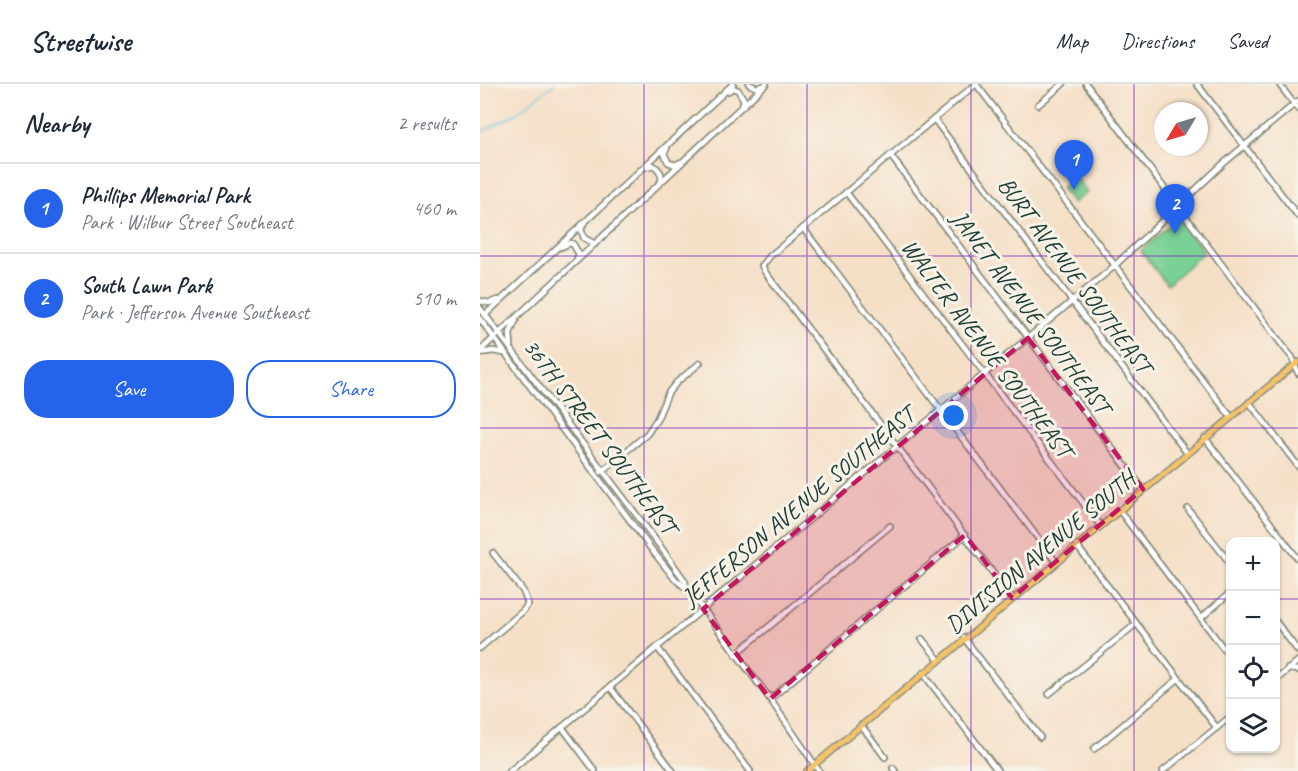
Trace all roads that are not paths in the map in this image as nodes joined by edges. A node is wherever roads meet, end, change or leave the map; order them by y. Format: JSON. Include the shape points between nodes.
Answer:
{"nodes":[{"id":1,"x":733,"y":84,"type":"edge"},
{"id":2,"x":749,"y":84,"type":"edge"},
{"id":3,"x":976,"y":84,"type":"edge"},
{"id":4,"x":1063,"y":84,"type":"edge"},
{"id":5,"x":1086,"y":84,"type":"edge"},
{"id":6,"x":1197,"y":84,"type":"edge"},
{"id":7,"x":1279,"y":84,"type":"edge"},
{"id":8,"x":765,"y":85,"type":"edge"},
{"id":9,"x":723,"y":94,"type":"junction"},
{"id":10,"x":1038,"y":105,"type":"dead end"},
{"id":11,"x":1297,"y":105,"type":"edge"},
{"id":12,"x":741,"y":108,"type":"junction"},
{"id":13,"x":934,"y":119,"type":"junction"},
{"id":14,"x":672,"y":141,"type":"junction"},
{"id":15,"x":1244,"y":146,"type":"junction"},
{"id":16,"x":890,"y":155,"type":"junction"},
{"id":17,"x":688,"y":158,"type":"junction"},
{"id":18,"x":645,"y":168,"type":"junction"},
{"id":19,"x":660,"y":184,"type":"junction"},
{"id":20,"x":846,"y":192,"type":"junction"},
{"id":21,"x":1178,"y":207,"type":"junction"},
{"id":22,"x":1298,"y":216,"type":"edge"},
{"id":23,"x":584,"y":222,"type":"junction"},
{"id":24,"x":803,"y":228,"type":"junction"},
{"id":25,"x":595,"y":244,"type":"junction"},
{"id":26,"x":557,"y":248,"type":"junction"},
{"id":27,"x":574,"y":264,"type":"junction"},
{"id":28,"x":1116,"y":265,"type":"junction"},
{"id":29,"x":503,"y":298,"type":"junction"},
{"id":30,"x":480,"y":301,"type":"edge"},
{"id":31,"x":1071,"y":302,"type":"junction"},
{"id":32,"x":480,"y":308,"type":"edge"},
{"id":33,"x":485,"y":315,"type":"junction"},
{"id":34,"x":517,"y":317,"type":"junction"},
{"id":35,"x":480,"y":320,"type":"edge"},
{"id":36,"x":499,"y":333,"type":"junction"},
{"id":37,"x":494,"y":338,"type":"junction"},
{"id":38,"x":1028,"y":338,"type":"junction"},
{"id":39,"x":512,"y":349,"type":"junction"},
{"id":40,"x":480,"y":352,"type":"edge"},
{"id":41,"x":506,"y":354,"type":"junction"},
{"id":42,"x":700,"y":363,"type":"dead end"},
{"id":43,"x":1296,"y":363,"type":"edge"},
{"id":44,"x":984,"y":373,"type":"junction"},
{"id":45,"x":1298,"y":373,"type":"edge"},
{"id":46,"x":1249,"y":402,"type":"junction"},
{"id":47,"x":940,"y":410,"type":"junction"},
{"id":48,"x":1231,"y":417,"type":"junction"},
{"id":49,"x":1205,"y":438,"type":"junction"},
{"id":50,"x":897,"y":446,"type":"junction"},
{"id":51,"x":1187,"y":453,"type":"junction"},
{"id":52,"x":1298,"y":466,"type":"edge"},
{"id":53,"x":603,"y":470,"type":"junction"},
{"id":54,"x":597,"y":475,"type":"junction"},
{"id":55,"x":1143,"y":489,"type":"junction"},
{"id":56,"x":1188,"y":508,"type":"dead end"},
{"id":57,"x":1119,"y":510,"type":"junction"},
{"id":58,"x":1100,"y":525,"type":"junction"},
{"id":59,"x":890,"y":526,"type":"dead end"},
{"id":60,"x":965,"y":535,"type":"junction"},
{"id":61,"x":1076,"y":545,"type":"junction"},
{"id":62,"x":493,"y":553,"type":"dead end"},
{"id":63,"x":1226,"y":558,"type":"edge"},
{"id":64,"x":1298,"y":559,"type":"edge"},
{"id":65,"x":1056,"y":562,"type":"junction"},
{"id":66,"x":686,"y":588,"type":"junction"},
{"id":67,"x":1226,"y":596,"type":"edge"},
{"id":68,"x":1012,"y":598,"type":"junction"},
{"id":69,"x":703,"y":609,"type":"junction"},
{"id":70,"x":1200,"y":618,"type":"junction"},
{"id":71,"x":1136,"y":624,"type":"junction"},
{"id":72,"x":1280,"y":628,"type":"edge"},
{"id":73,"x":964,"y":638,"type":"junction"},
{"id":74,"x":922,"y":639,"type":"dead end"},
{"id":75,"x":657,"y":647,"type":"junction"},
{"id":76,"x":480,"y":648,"type":"edge"},
{"id":77,"x":1298,"y":651,"type":"edge"},
{"id":78,"x":1226,"y":652,"type":"edge"},
{"id":79,"x":736,"y":654,"type":"junction"},
{"id":80,"x":939,"y":660,"type":"junction"},
{"id":81,"x":1298,"y":661,"type":"edge"},
{"id":82,"x":1288,"y":669,"type":"junction"},
{"id":83,"x":1298,"y":670,"type":"edge"},
{"id":84,"x":923,"y":673,"type":"junction"},
{"id":85,"x":1280,"y":676,"type":"edge"},
{"id":86,"x":1178,"y":679,"type":"junction"},
{"id":87,"x":610,"y":687,"type":"junction"},
{"id":88,"x":1049,"y":694,"type":"dead end"},
{"id":89,"x":770,"y":699,"type":"junction"},
{"id":90,"x":1226,"y":720,"type":"edge"},
{"id":91,"x":861,"y":725,"type":"junction"},
{"id":92,"x":562,"y":727,"type":"junction"},
{"id":93,"x":1216,"y":728,"type":"junction"},
{"id":94,"x":1040,"y":736,"type":"dead end"},
{"id":95,"x":1094,"y":749,"type":"dead end"},
{"id":96,"x":885,"y":757,"type":"dead end"},
{"id":97,"x":814,"y":765,"type":"junction"},
{"id":98,"x":997,"y":770,"type":"edge"},
{"id":99,"x":510,"y":771,"type":"edge"},
{"id":100,"x":595,"y":771,"type":"edge"},
{"id":101,"x":673,"y":771,"type":"edge"},
{"id":102,"x":750,"y":771,"type":"edge"},
{"id":103,"x":807,"y":771,"type":"edge"},
{"id":104,"x":819,"y":771,"type":"edge"},
{"id":105,"x":1164,"y":771,"type":"edge"}],
"edges":[{"from":1,"to":9,"type":"street"},
{"from":2,"to":8,"type":"street","via":[[758,88]]},
{"from":3,"to":13,"type":"street"},
{"from":3,"to":28,"type":"street"},
{"from":4,"to":10,"type":"street"},
{"from":5,"to":21,"type":"street"},
{"from":6,"to":15,"type":"street"},
{"from":7,"to":11,"type":"street"},
{"from":8,"to":12,"type":"street"},
{"from":9,"to":12,"type":"street","via":[[738,90],[744,100]]},
{"from":9,"to":14,"type":"street"},
{"from":11,"to":15,"type":"street","name":"JEFFERSON AVENUE SOUTHEAST"},
{"from":12,"to":17,"type":"street"},
{"from":13,"to":16,"type":"street"},
{"from":13,"to":31,"type":"street","name":"BURT AVENUE SOUTHEAST"},
{"from":14,"to":17,"type":"street","via":[[664,153],[668,162],[675,165]]},
{"from":14,"to":18,"type":"street"},
{"from":15,"to":21,"type":"street","name":"JEFFERSON AVENUE SOUTHEAST"},
{"from":15,"to":22,"type":"street"},
{"from":16,"to":20,"type":"street"},
{"from":16,"to":38,"type":"street","name":"JANET AVENUE SOUTHEAST"},
{"from":17,"to":19,"type":"street"},
{"from":18,"to":19,"type":"street","via":[[653,165],[658,169]]},
{"from":18,"to":23,"type":"street"},
{"from":19,"to":25,"type":"street"},
{"from":20,"to":24,"type":"street"},
{"from":20,"to":44,"type":"street","name":"WALTER AVENUE SOUTHEAST"},
{"from":21,"to":28,"type":"street","name":"JEFFERSON AVENUE SOUTHEAST"},
{"from":21,"to":43,"type":"street"},
{"from":23,"to":25,"type":"street","via":[[582,234]]},
{"from":23,"to":26,"type":"street"},
{"from":24,"to":47,"type":"street"},
{"from":24,"to":50,"type":"street","via":[[762,266]]},
{"from":25,"to":27,"type":"street"},
{"from":26,"to":27,"type":"street","via":[[573,244],[579,254]]},
{"from":26,"to":29,"type":"street"},
{"from":27,"to":34,"type":"street"},
{"from":28,"to":31,"type":"street","name":"JEFFERSON AVENUE SOUTHEAST"},
{"from":28,"to":48,"type":"street"},
{"from":29,"to":30,"type":"street","via":[[489,303]]},
{"from":29,"to":33,"type":"street"},
{"from":31,"to":38,"type":"street","name":"JEFFERSON AVENUE SOUTHEAST"},
{"from":31,"to":51,"type":"street","name":"BURT AVENUE SOUTHEAST"},
{"from":32,"to":33,"type":"street","name":"36TH STREET SOUTHEAST"},
{"from":33,"to":35,"type":"street"},
{"from":33,"to":36,"type":"street","name":"36TH STREET SOUTHEAST"},
{"from":34,"to":36,"type":"street"},
{"from":34,"to":39,"type":"street","via":[[510,333]]},
{"from":35,"to":37,"type":"street","name":"36TH STREET SOUTHEAST"},
{"from":36,"to":37,"type":"street"},
{"from":36,"to":39,"type":"street","name":"36TH STREET SOUTHEAST"},
{"from":37,"to":40,"type":"street"},
{"from":37,"to":41,"type":"street","name":"36TH STREET SOUTHEAST"},
{"from":38,"to":44,"type":"street","name":"JEFFERSON AVENUE SOUTHEAST"},
{"from":38,"to":55,"type":"street","name":"JANET AVENUE SOUTHEAST"},
{"from":39,"to":53,"type":"street","name":"36TH STREET SOUTHEAST"},
{"from":40,"to":41,"type":"street"},
{"from":41,"to":54,"type":"street","name":"36TH STREET SOUTHEAST"},
{"from":42,"to":53,"type":"street","via":[[668,393],[647,434]]},
{"from":43,"to":45,"type":"street"},
{"from":43,"to":46,"type":"main road","name":"DIVISION AVENUE SOUTH"},
{"from":44,"to":47,"type":"street","name":"JEFFERSON AVENUE SOUTHEAST"},
{"from":44,"to":58,"type":"street","name":"WALTER AVENUE SOUTHEAST"},
{"from":46,"to":48,"type":"main road","name":"DIVISION AVENUE SOUTH"},
{"from":46,"to":52,"type":"street"},
{"from":47,"to":50,"type":"street","name":"JEFFERSON AVENUE SOUTHEAST"},
{"from":47,"to":65,"type":"street"},
{"from":48,"to":49,"type":"main road","name":"DIVISION AVENUE SOUTH"},
{"from":49,"to":51,"type":"main road","name":"DIVISION AVENUE SOUTH"},
{"from":49,"to":64,"type":"street"},
{"from":50,"to":60,"type":"street"},
{"from":50,"to":69,"type":"street","name":"JEFFERSON AVENUE SOUTHEAST"},
{"from":51,"to":55,"type":"main road","name":"DIVISION AVENUE SOUTH"},
{"from":53,"to":54,"type":"street"},
{"from":53,"to":66,"type":"street","name":"36TH STREET SOUTHEAST","via":[[678,570]]},
{"from":54,"to":66,"type":"street","name":"36TH STREET SOUTHEAST","via":[[675,579]]},
{"from":55,"to":57,"type":"main road","name":"DIVISION AVENUE SOUTH"},
{"from":56,"to":63,"type":"street"},
{"from":57,"to":58,"type":"main road","name":"DIVISION AVENUE SOUTH"},
{"from":57,"to":70,"type":"street"},
{"from":58,"to":61,"type":"main road","name":"DIVISION AVENUE SOUTH"},
{"from":59,"to":79,"type":"street"},
{"from":60,"to":68,"type":"street"},
{"from":60,"to":89,"type":"street"},
{"from":61,"to":65,"type":"main road","name":"DIVISION AVENUE SOUTH"},
{"from":61,"to":71,"type":"street"},
{"from":62,"to":76,"type":"street","via":[[523,591],[528,604]]},
{"from":65,"to":68,"type":"main road","name":"DIVISION AVENUE SOUTH"},
{"from":66,"to":69,"type":"street","name":"36TH STREET SOUTHEAST"},
{"from":67,"to":70,"type":"street"},
{"from":68,"to":73,"type":"main road","name":"DIVISION AVENUE SOUTH"},
{"from":69,"to":75,"type":"street","name":"JEFFERSON AVENUE SOUTHEAST"},
{"from":69,"to":79,"type":"street","name":"36TH STREET SOUTHEAST"},
{"from":70,"to":78,"type":"street"},
{"from":71,"to":86,"type":"street"},
{"from":71,"to":88,"type":"street"},
{"from":72,"to":77,"type":"street"},
{"from":73,"to":80,"type":"main road","name":"DIVISION AVENUE SOUTH"},
{"from":73,"to":94,"type":"street"},
{"from":74,"to":80,"type":"street"},
{"from":75,"to":87,"type":"street","name":"JEFFERSON AVENUE SOUTHEAST"},
{"from":75,"to":102,"type":"street"},
{"from":79,"to":89,"type":"street","name":"36TH STREET SOUTHEAST"},
{"from":80,"to":84,"type":"main road","name":"DIVISION AVENUE SOUTH"},
{"from":81,"to":82,"type":"street"},
{"from":82,"to":83,"type":"street"},
{"from":82,"to":85,"type":"street"},
{"from":84,"to":91,"type":"main road","name":"DIVISION AVENUE SOUTH"},
{"from":84,"to":98,"type":"street"},
{"from":86,"to":93,"type":"street"},
{"from":86,"to":95,"type":"street"},
{"from":87,"to":92,"type":"street","name":"JEFFERSON AVENUE SOUTHEAST"},
{"from":87,"to":101,"type":"street"},
{"from":89,"to":97,"type":"street","name":"36TH STREET SOUTHEAST"},
{"from":90,"to":93,"type":"street"},
{"from":91,"to":96,"type":"street"},
{"from":91,"to":97,"type":"main road","name":"DIVISION AVENUE SOUTH"},
{"from":92,"to":99,"type":"street","name":"JEFFERSON AVENUE SOUTHEAST"},
{"from":92,"to":100,"type":"street"},
{"from":93,"to":105,"type":"street"},
{"from":97,"to":103,"type":"main road","name":"DIVISION AVENUE SOUTH"},
{"from":97,"to":104,"type":"street","name":"36TH STREET SOUTHEAST"}]}
